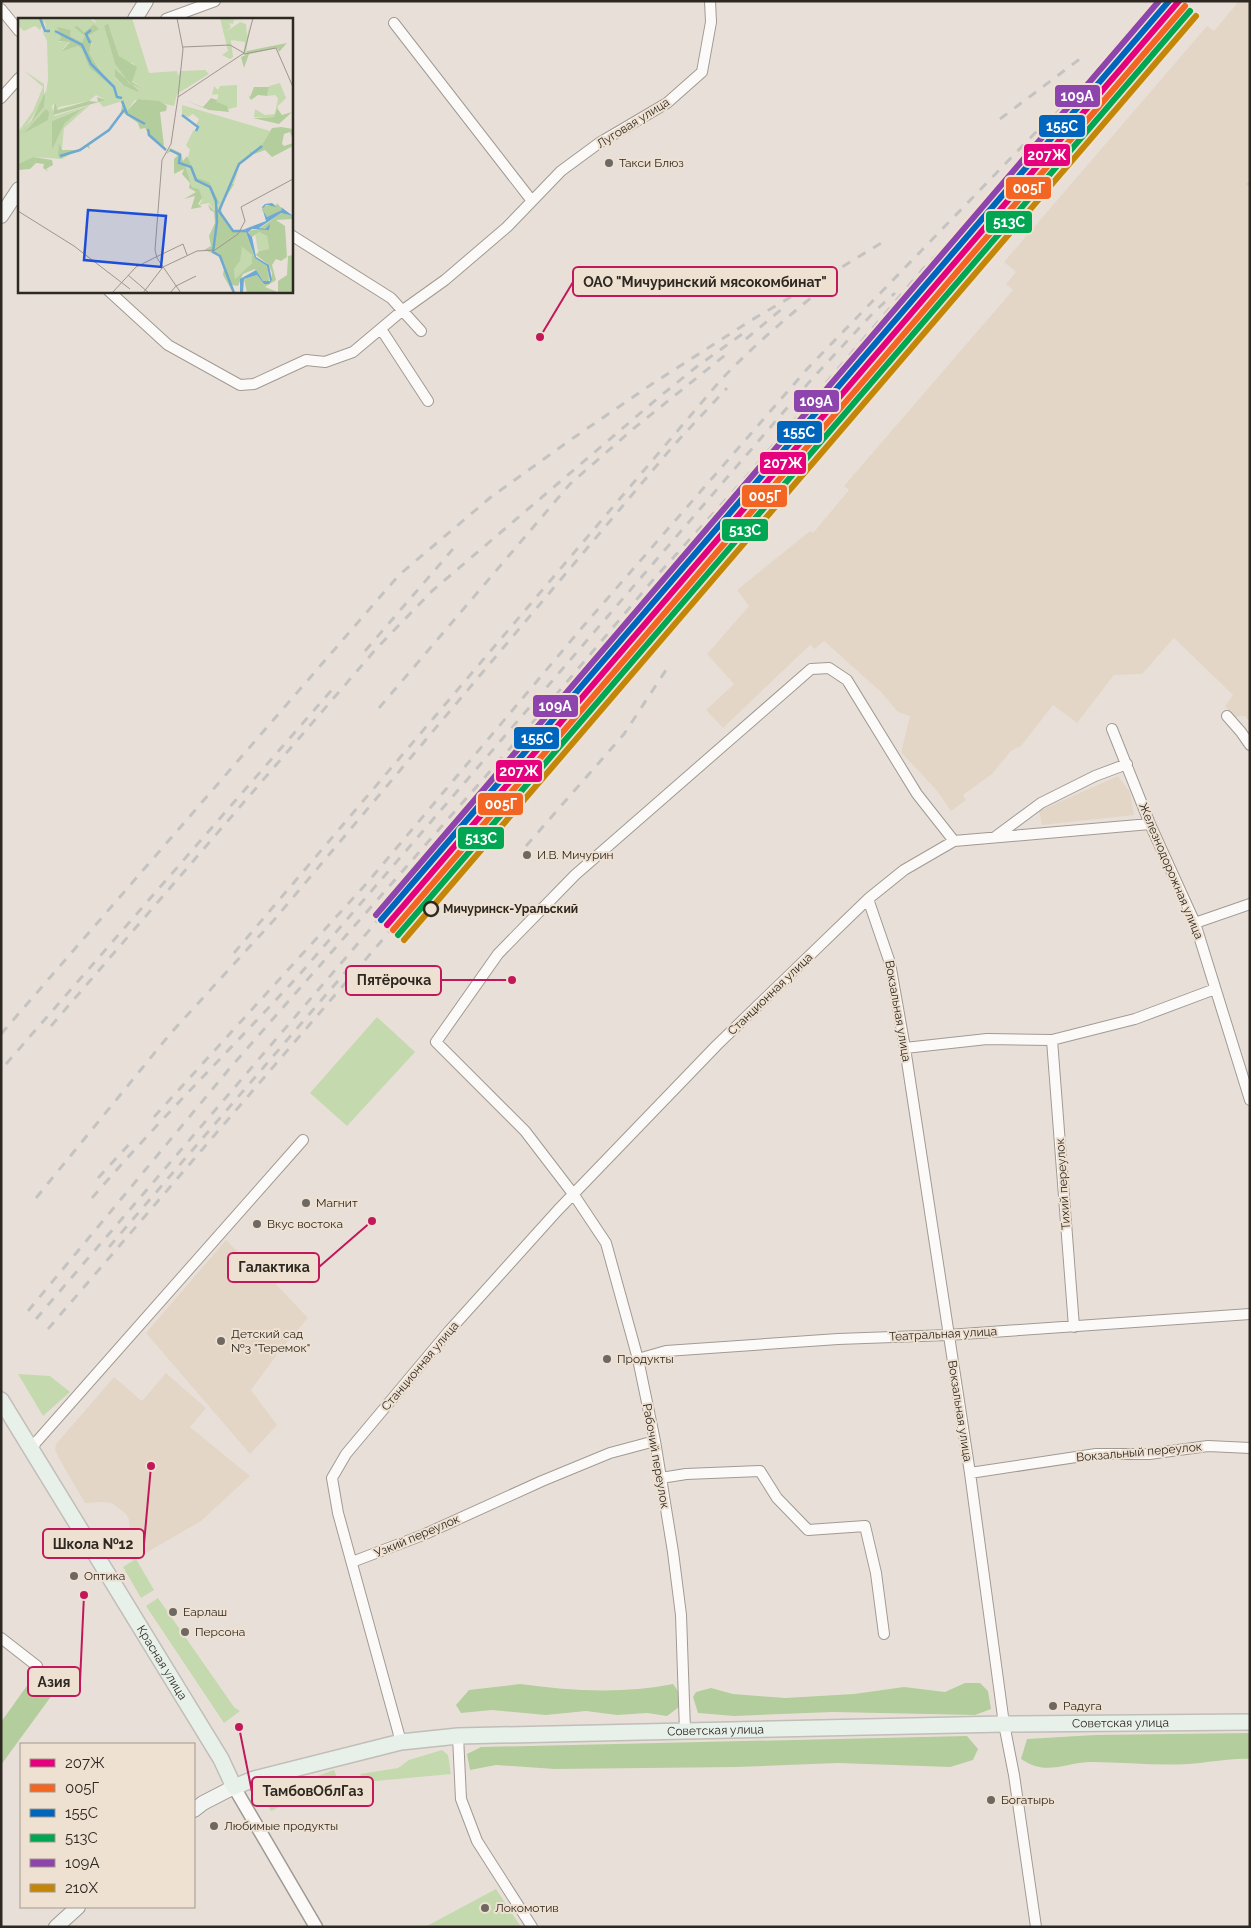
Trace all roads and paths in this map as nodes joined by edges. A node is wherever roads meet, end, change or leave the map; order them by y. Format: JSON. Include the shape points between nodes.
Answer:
{"nodes":[{"id":1,"x":146,"y":1,"type":"edge"},
{"id":2,"x":215,"y":1,"type":"edge"},
{"id":3,"x":710,"y":1,"type":"edge"},
{"id":4,"x":1,"y":9,"type":"edge"},
{"id":5,"x":136,"y":18,"type":"edge"},
{"id":6,"x":169,"y":18,"type":"edge"},
{"id":7,"x":394,"y":23,"type":"dead end"},
{"id":8,"x":18,"y":30,"type":"edge"},
{"id":9,"x":18,"y":79,"type":"edge"},
{"id":10,"x":1,"y":98,"type":"edge"},
{"id":11,"x":532,"y":201,"type":"junction"},
{"id":12,"x":15,"y":204,"type":"edge"},
{"id":13,"x":1,"y":216,"type":"edge"},
{"id":14,"x":292,"y":236,"type":"edge"},
{"id":15,"x":110,"y":292,"type":"edge"},
{"id":16,"x":403,"y":310,"type":"junction"},
{"id":17,"x":381,"y":329,"type":"junction"},
{"id":18,"x":421,"y":331,"type":"dead end"},
{"id":19,"x":428,"y":401,"type":"dead end"},
{"id":20,"x":1227,"y":716,"type":"dead end"},
{"id":21,"x":1112,"y":729,"type":"dead end"},
{"id":22,"x":1250,"y":745,"type":"edge"},
{"id":23,"x":1126,"y":764,"type":"junction"},
{"id":24,"x":1150,"y":824,"type":"junction"},
{"id":25,"x":995,"y":837,"type":"junction"},
{"id":26,"x":954,"y":841,"type":"junction"},
{"id":27,"x":868,"y":899,"type":"junction"},
{"id":28,"x":1250,"y":904,"type":"edge"},
{"id":29,"x":1195,"y":923,"type":"junction"},
{"id":30,"x":1215,"y":989,"type":"junction"},
{"id":31,"x":1052,"y":1040,"type":"junction"},
{"id":32,"x":905,"y":1048,"type":"junction"},
{"id":33,"x":1250,"y":1100,"type":"edge"},
{"id":34,"x":303,"y":1140,"type":"dead end"},
{"id":35,"x":574,"y":1195,"type":"junction"},
{"id":36,"x":1250,"y":1314,"type":"edge"},
{"id":37,"x":1074,"y":1327,"type":"junction"},
{"id":38,"x":948,"y":1335,"type":"junction"},
{"id":39,"x":638,"y":1359,"type":"junction"},
{"id":40,"x":1,"y":1400,"type":"edge"},
{"id":41,"x":655,"y":1441,"type":"junction"},
{"id":42,"x":31,"y":1448,"type":"junction"},
{"id":43,"x":1250,"y":1448,"type":"edge"},
{"id":44,"x":970,"y":1473,"type":"junction"},
{"id":45,"x":661,"y":1478,"type":"junction"},
{"id":46,"x":352,"y":1562,"type":"junction"},
{"id":47,"x":884,"y":1634,"type":"dead end"},
{"id":48,"x":1,"y":1638,"type":"edge"},
{"id":49,"x":37,"y":1666,"type":"dead end"},
{"id":50,"x":1250,"y":1722,"type":"edge"},
{"id":51,"x":1004,"y":1724,"type":"junction"},
{"id":52,"x":685,"y":1731,"type":"junction"},
{"id":53,"x":458,"y":1736,"type":"junction"},
{"id":54,"x":401,"y":1742,"type":"junction"},
{"id":55,"x":234,"y":1787,"type":"junction"},
{"id":56,"x":195,"y":1809,"type":"edge"},
{"id":57,"x":77,"y":1908,"type":"edge"},
{"id":58,"x":56,"y":1927,"type":"edge"},
{"id":59,"x":316,"y":1927,"type":"edge"},
{"id":60,"x":532,"y":1927,"type":"edge"},
{"id":61,"x":1036,"y":1927,"type":"edge"}],
"edges":[{"from":1,"to":5,"type":"main road"},
{"from":2,"to":6,"type":"street"},
{"from":3,"to":11,"type":"street","name":"Луговая улица","via":[[711,22],[702,72],[667,103],[599,143],[561,171]]},
{"from":4,"to":8,"type":"street"},
{"from":7,"to":11,"type":"street"},
{"from":9,"to":10,"type":"street"},
{"from":11,"to":16,"type":"street","name":"Луговая улица","via":[[452,274]]},
{"from":12,"to":13,"type":"main road"},
{"from":14,"to":16,"type":"street","via":[[391,298]]},
{"from":15,"to":17,"type":"street","name":"Луговая улица","via":[[168,346],[240,385],[254,384],[306,360],[325,362],[353,352]]},
{"from":16,"to":17,"type":"street","name":"Луговая улица"},
{"from":16,"to":18,"type":"street"},
{"from":17,"to":19,"type":"street"},
{"from":20,"to":22,"type":"street"},
{"from":21,"to":23,"type":"street","name":"Железнодорожная улица"},
{"from":23,"to":24,"type":"street","name":"Железнодорожная улица"},
{"from":23,"to":25,"type":"street","via":[[1041,803]]},
{"from":24,"to":25,"type":"street","name":"Станционная улица"},
{"from":24,"to":29,"type":"street","name":"Железнодорожная улица"},
{"from":25,"to":26,"type":"street","name":"Станционная улица"},
{"from":26,"to":27,"type":"street","name":"Станционная улица","via":[[904,870]]},
{"from":26,"to":35,"type":"street","via":[[917,794],[847,680],[829,668],[811,669],[575,875],[498,954],[436,1042],[525,1131]]},
{"from":27,"to":32,"type":"street","name":"Вокзальная улица","via":[[890,963]]},
{"from":27,"to":35,"type":"street","name":"Станционная улица","via":[[717,1045]]},
{"from":28,"to":29,"type":"street"},
{"from":29,"to":30,"type":"street","name":"Железнодорожная улица"},
{"from":30,"to":31,"type":"street","via":[[1135,1019]]},
{"from":30,"to":33,"type":"street","name":"Железнодорожная улица"},
{"from":31,"to":32,"type":"street","via":[[987,1039]]},
{"from":31,"to":37,"type":"street","name":"Тихий переулок"},
{"from":32,"to":38,"type":"street","name":"Вокзальная улица"},
{"from":34,"to":42,"type":"street"},
{"from":35,"to":39,"type":"street","name":"Рабочий переулок","via":[[606,1243]]},
{"from":35,"to":46,"type":"street","name":"Станционная улица","via":[[449,1331],[346,1454],[332,1478]]},
{"from":36,"to":37,"type":"street","name":"Театральная улица"},
{"from":37,"to":38,"type":"street","name":"Театральная улица"},
{"from":38,"to":39,"type":"street","name":"Театральная улица","via":[[666,1351]]},
{"from":38,"to":44,"type":"street","name":"Вокзальная улица"},
{"from":39,"to":41,"type":"street","name":"Рабочий переулок"},
{"from":40,"to":42,"type":"main road","name":"Красная улица"},
{"from":41,"to":45,"type":"street","name":"Рабочий переулок"},
{"from":41,"to":46,"type":"street","name":"Узкий переулок","via":[[610,1453],[423,1535]]},
{"from":42,"to":55,"type":"main road","name":"Красная улица","via":[[221,1759]]},
{"from":43,"to":44,"type":"street","name":"Вокзальный переулок","via":[[1208,1446],[1149,1454],[1096,1454]]},
{"from":44,"to":51,"type":"street","name":"Вокзальная улица"},
{"from":45,"to":47,"type":"street","via":[[695,1473],[760,1471],[777,1498],[808,1530],[865,1526],[876,1573]]},
{"from":45,"to":52,"type":"street","name":"Рабочий переулок","via":[[681,1615]]},
{"from":46,"to":54,"type":"street"},
{"from":48,"to":49,"type":"street"},
{"from":50,"to":51,"type":"main road","name":"Советская улица"},
{"from":51,"to":52,"type":"main road","name":"Советская улица"},
{"from":51,"to":61,"type":"street","name":"Вокзальная улица"},
{"from":52,"to":53,"type":"main road","name":"Советская улица"},
{"from":53,"to":54,"type":"main road","name":"Советская улица"},
{"from":53,"to":60,"type":"street","via":[[461,1799],[477,1841]]},
{"from":54,"to":55,"type":"main road","name":"Советская улица","via":[[254,1779]]},
{"from":55,"to":56,"type":"main road","name":"Советская улица"},
{"from":55,"to":59,"type":"street","name":"Красная улица"},
{"from":57,"to":58,"type":"main road"}]}
